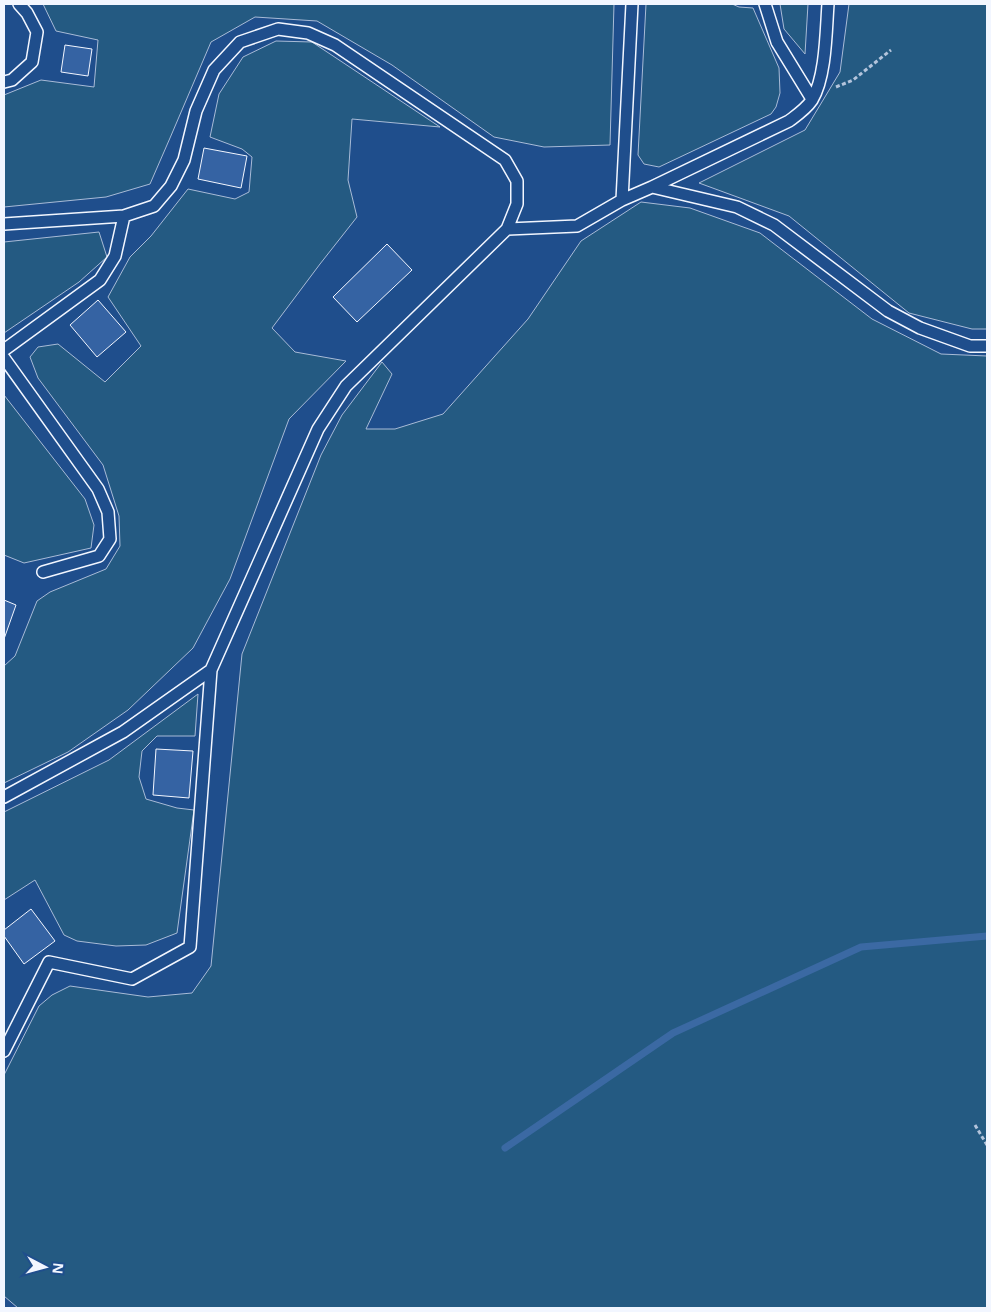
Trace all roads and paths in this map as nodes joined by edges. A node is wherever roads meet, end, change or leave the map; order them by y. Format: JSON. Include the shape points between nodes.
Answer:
{"nodes":[{"id":1,"x":19,"y":4,"type":"edge"},
{"id":2,"x":632,"y":4,"type":"edge"},
{"id":3,"x":764,"y":4,"type":"edge"},
{"id":4,"x":828,"y":4,"type":"edge"},
{"id":5,"x":891,"y":50,"type":"dead end"},
{"id":6,"x":4,"y":82,"type":"edge"},
{"id":7,"x":812,"y":99,"type":"junction"},
{"id":8,"x":652,"y":187,"type":"junction"},
{"id":9,"x":622,"y":200,"type":"junction"},
{"id":10,"x":124,"y":216,"type":"junction"},
{"id":11,"x":4,"y":224,"type":"edge"},
{"id":12,"x":507,"y":229,"type":"junction"},
{"id":13,"x":987,"y":346,"type":"edge"},
{"id":14,"x":4,"y":350,"type":"edge"},
{"id":15,"x":4,"y":358,"type":"edge"},
{"id":16,"x":43,"y":572,"type":"dead end"},
{"id":17,"x":211,"y":670,"type":"junction"},
{"id":18,"x":4,"y":797,"type":"edge"},
{"id":19,"x":4,"y":1051,"type":"edge"},
{"id":20,"x":974,"y":1125,"type":"dead end"},
{"id":21,"x":987,"y":1145,"type":"edge"}],
"edges":[{"from":1,"to":6,"type":"lane","via":[[37,32],[32,62],[12,80]]},
{"from":2,"to":9,"type":"lane"},
{"from":3,"to":7,"type":"lane","via":[[778,42]]},
{"from":4,"to":7,"type":"lane","via":[[823,64]]},
{"from":5,"to":7,"type":"path","via":[[853,80]]},
{"from":7,"to":8,"type":"lane","via":[[789,121]]},
{"from":8,"to":9,"type":"lane"},
{"from":8,"to":13,"type":"lane","via":[[738,207],[774,225],[888,311],[920,328],[970,346]]},
{"from":9,"to":12,"type":"lane","via":[[577,226]]},
{"from":10,"to":11,"type":"lane"},
{"from":10,"to":12,"type":"lane","via":[[154,206],[171,186],[184,160],[196,111],[214,70],[240,42],[278,29],[308,33],[335,45],[505,160],[517,182],[517,204]]},
{"from":10,"to":14,"type":"lane","via":[[115,256],[100,280]]},
{"from":12,"to":17,"type":"lane","via":[[346,386],[318,429]]},
{"from":15,"to":16,"type":"lane","via":[[98,489],[108,512],[110,539],[99,556]]},
{"from":17,"to":18,"type":"lane","via":[[123,732]]},
{"from":17,"to":19,"type":"lane","via":[[190,947],[132,979],[49,962]]},
{"from":20,"to":21,"type":"path"}]}
